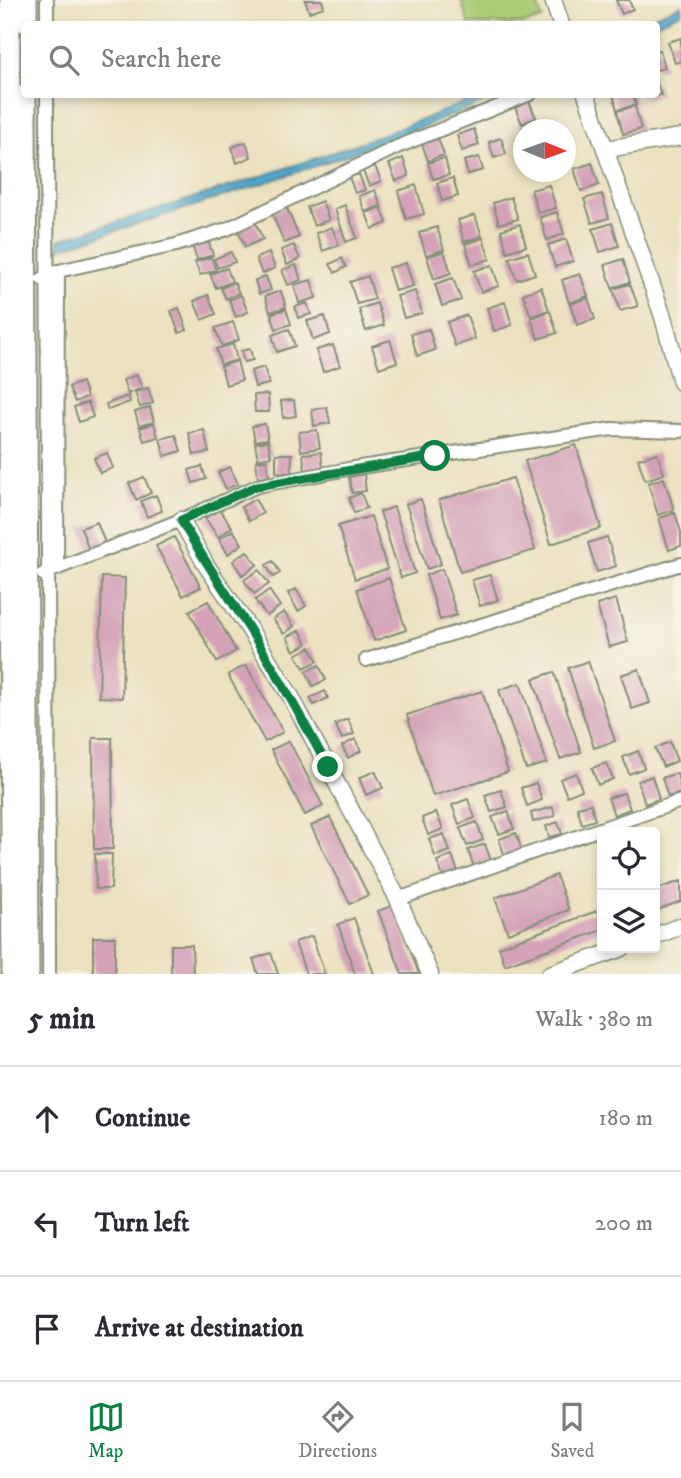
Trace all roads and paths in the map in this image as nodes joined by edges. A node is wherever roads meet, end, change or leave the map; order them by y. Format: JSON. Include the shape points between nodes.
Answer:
{"nodes":[{"id":1,"x":10,"y":0,"type":"edge"},
{"id":2,"x":27,"y":0,"type":"edge"},
{"id":3,"x":47,"y":0,"type":"edge"},
{"id":4,"x":553,"y":0,"type":"edge"},
{"id":5,"x":27,"y":21,"type":"edge"},
{"id":6,"x":47,"y":21,"type":"edge"},
{"id":7,"x":560,"y":21,"type":"edge"},
{"id":8,"x":26,"y":98,"type":"edge"},
{"id":9,"x":47,"y":98,"type":"edge"},
{"id":10,"x":520,"y":98,"type":"edge"},
{"id":11,"x":587,"y":98,"type":"edge"},
{"id":12,"x":681,"y":138,"type":"edge"},
{"id":13,"x":606,"y":149,"type":"junction"},
{"id":14,"x":52,"y":274,"type":"junction"},
{"id":15,"x":12,"y":292,"type":"edge"},
{"id":16,"x":681,"y":382,"type":"edge"},
{"id":17,"x":681,"y":431,"type":"edge"},
{"id":18,"x":181,"y":520,"type":"junction"},
{"id":19,"x":681,"y":564,"type":"edge"},
{"id":20,"x":52,"y":571,"type":"junction"},
{"id":21,"x":12,"y":586,"type":"edge"},
{"id":22,"x":366,"y":660,"type":"dead end"},
{"id":23,"x":681,"y":801,"type":"edge"},
{"id":24,"x":398,"y":899,"type":"junction"},
{"id":25,"x":681,"y":926,"type":"edge"},
{"id":26,"x":660,"y":934,"type":"edge"},
{"id":27,"x":608,"y":953,"type":"edge"},
{"id":28,"x":12,"y":974,"type":"edge"},
{"id":29,"x":29,"y":974,"type":"edge"},
{"id":30,"x":49,"y":974,"type":"edge"},
{"id":31,"x":430,"y":974,"type":"edge"},
{"id":32,"x":550,"y":974,"type":"edge"}],
"edges":[{"from":1,"to":15,"type":"main road"},
{"from":2,"to":5,"type":"main road"},
{"from":3,"to":6,"type":"street"},
{"from":4,"to":7,"type":"street"},
{"from":8,"to":15,"type":"main road"},
{"from":9,"to":14,"type":"street"},
{"from":10,"to":14,"type":"street","via":[[397,147],[227,229]]},
{"from":11,"to":13,"type":"street"},
{"from":12,"to":13,"type":"street"},
{"from":13,"to":16,"type":"street"},
{"from":14,"to":15,"type":"street"},
{"from":14,"to":20,"type":"street"},
{"from":15,"to":21,"type":"main road"},
{"from":17,"to":18,"type":"street","via":[[611,429],[257,486]]},
{"from":18,"to":20,"type":"street"},
{"from":18,"to":24,"type":"street","via":[[290,695]]},
{"from":19,"to":22,"type":"street"},
{"from":20,"to":21,"type":"street"},
{"from":20,"to":30,"type":"street"},
{"from":21,"to":28,"type":"main road"},
{"from":21,"to":29,"type":"main road"},
{"from":23,"to":24,"type":"street"},
{"from":24,"to":31,"type":"street"},
{"from":25,"to":26,"type":"street"},
{"from":27,"to":32,"type":"street"}]}
